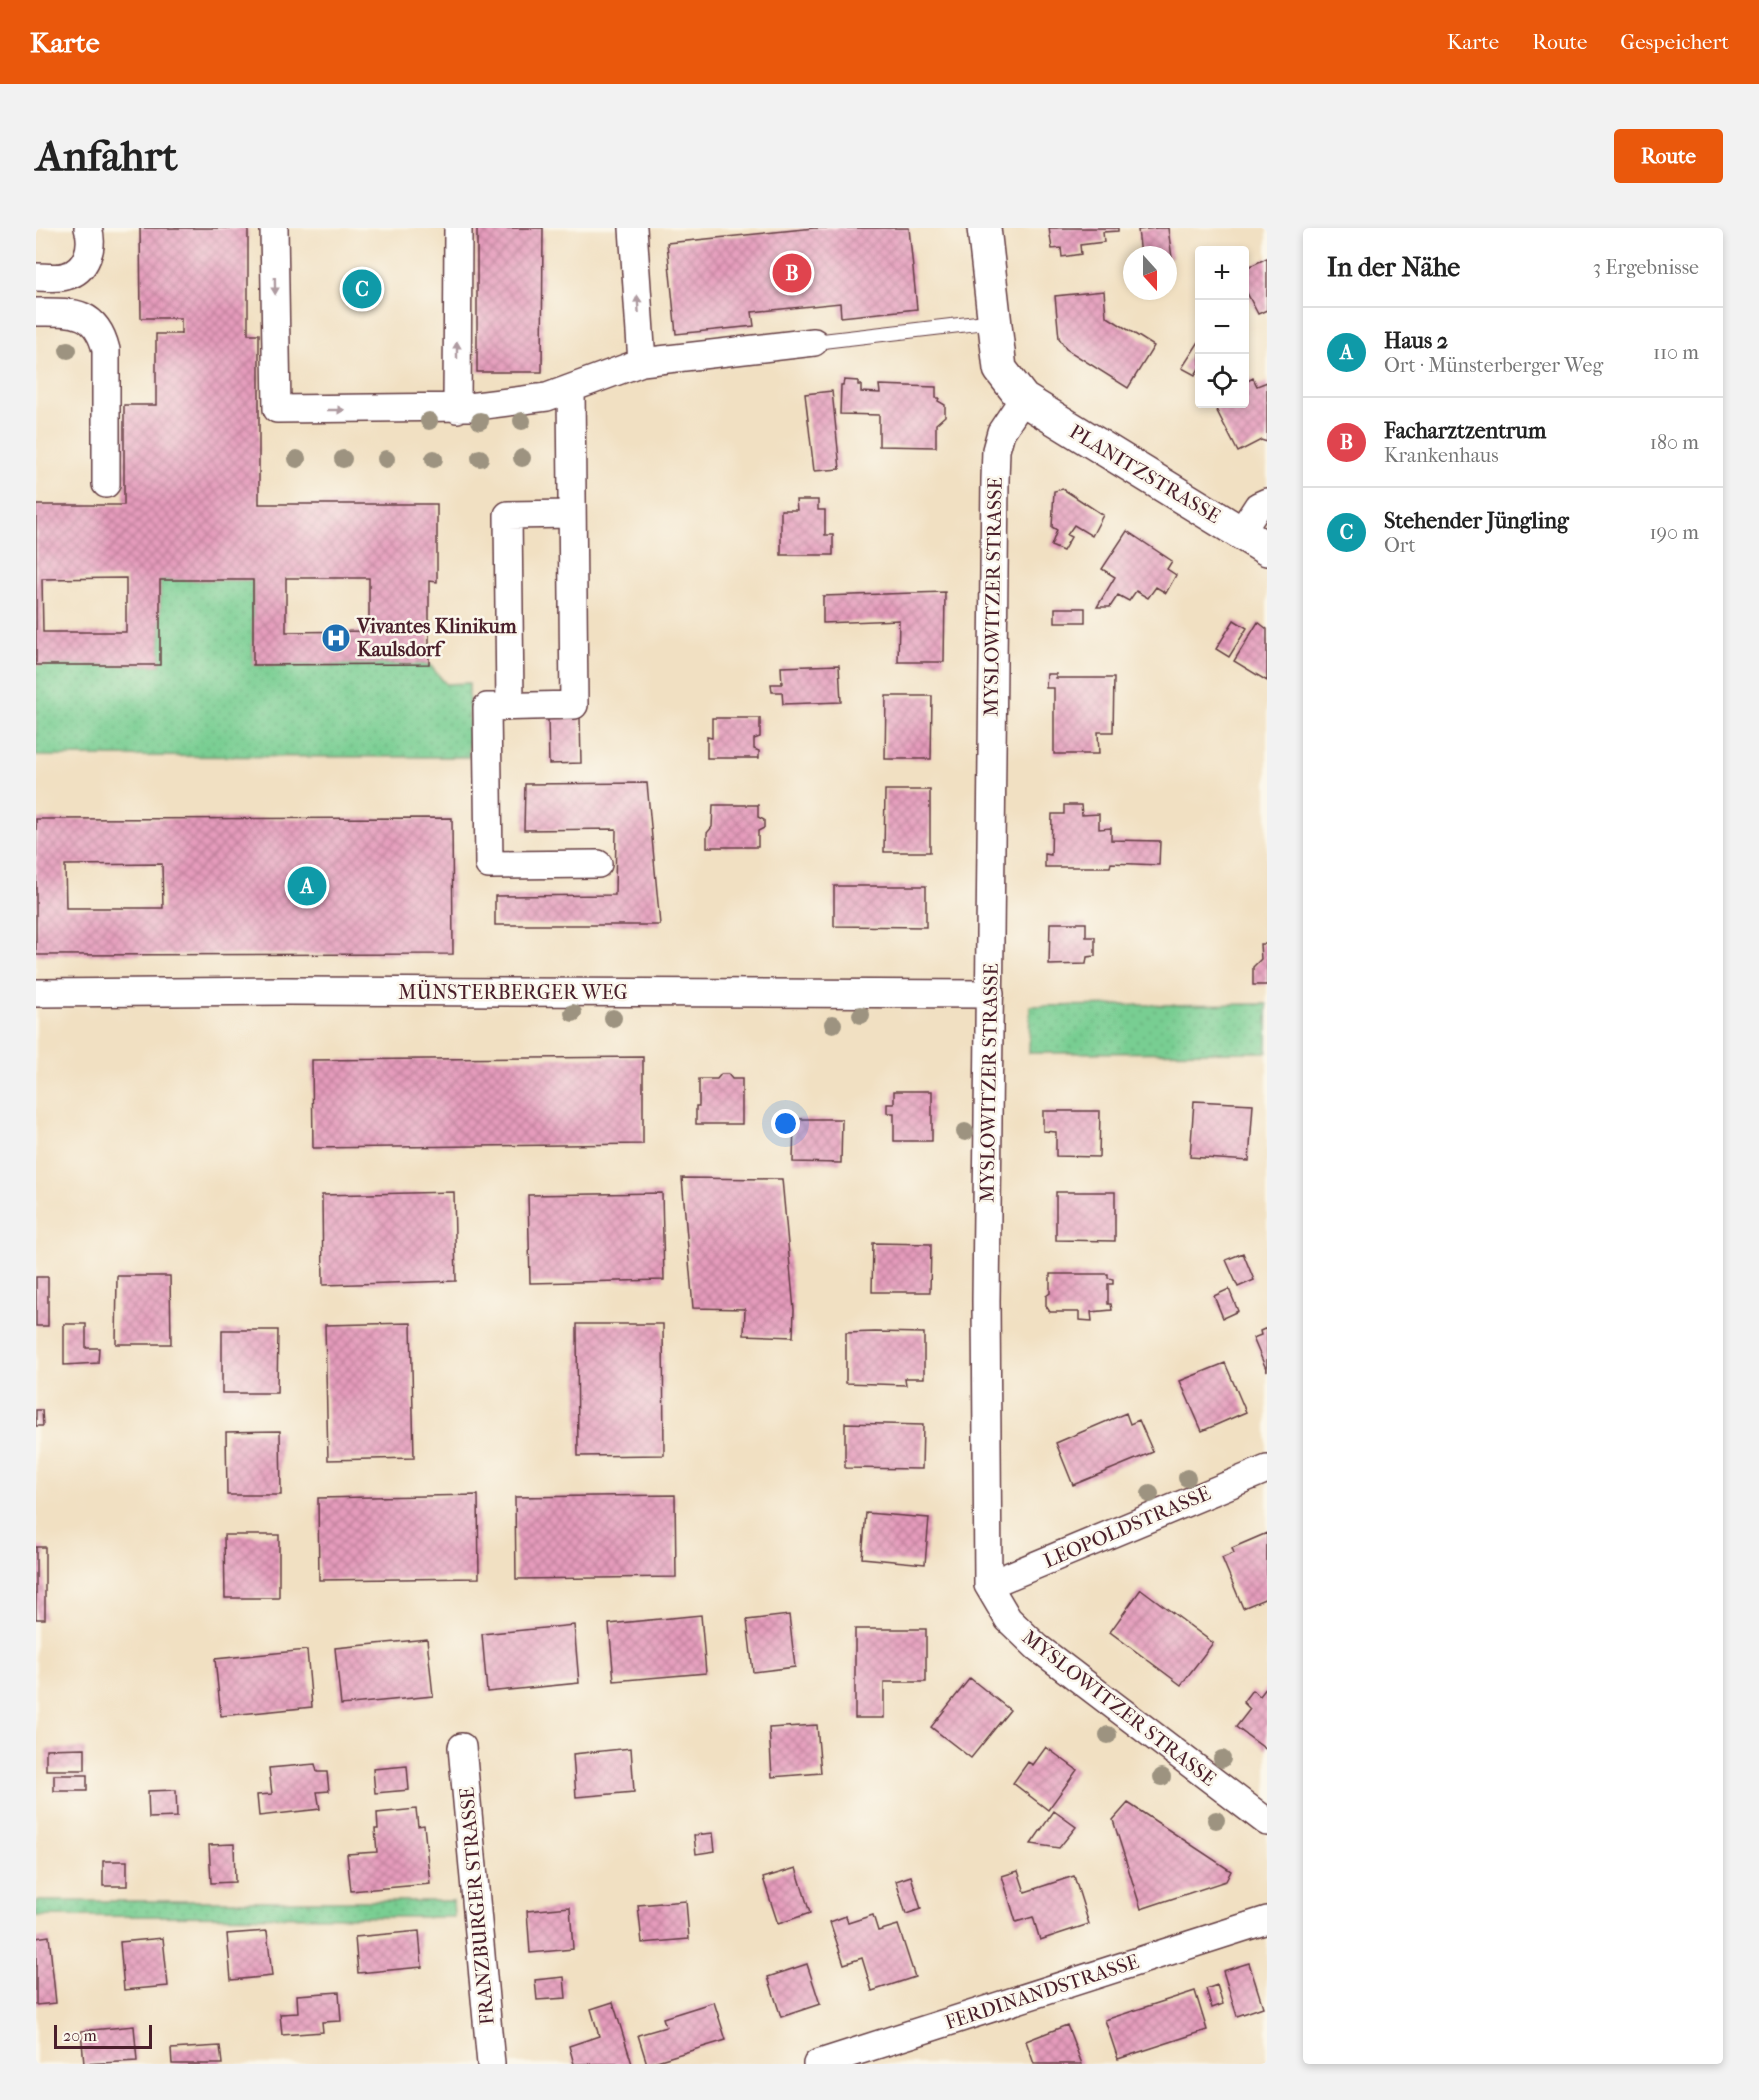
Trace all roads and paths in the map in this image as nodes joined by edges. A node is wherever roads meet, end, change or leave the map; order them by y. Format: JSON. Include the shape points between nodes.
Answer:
{"nodes":[{"id":1,"x":88,"y":228,"type":"edge"},
{"id":2,"x":274,"y":228,"type":"edge"},
{"id":3,"x":458,"y":228,"type":"edge"},
{"id":4,"x":633,"y":228,"type":"edge"},
{"id":5,"x":984,"y":228,"type":"edge"},
{"id":6,"x":36,"y":277,"type":"edge"},
{"id":7,"x":36,"y":312,"type":"edge"},
{"id":8,"x":994,"y":321,"type":"junction"},
{"id":9,"x":814,"y":342,"type":"joint"},
{"id":10,"x":642,"y":363,"type":"junction"},
{"id":11,"x":571,"y":389,"type":"junction"},
{"id":12,"x":1023,"y":399,"type":"junction"},
{"id":13,"x":457,"y":409,"type":"junction"},
{"id":14,"x":106,"y":484,"type":"dead end"},
{"id":15,"x":1267,"y":502,"type":"edge"},
{"id":16,"x":572,"y":514,"type":"junction"},
{"id":17,"x":1254,"y":540,"type":"edge"},
{"id":18,"x":510,"y":706,"type":"junction"},
{"id":19,"x":598,"y":864,"type":"dead end"},
{"id":20,"x":36,"y":993,"type":"edge"},
{"id":21,"x":990,"y":994,"type":"junction"},
{"id":22,"x":1267,"y":1469,"type":"edge"},
{"id":23,"x":988,"y":1585,"type":"junction"},
{"id":24,"x":462,"y":1747,"type":"dead end"},
{"id":25,"x":1267,"y":1822,"type":"edge"},
{"id":26,"x":1267,"y":1920,"type":"edge"},
{"id":27,"x":490,"y":2064,"type":"edge"},
{"id":28,"x":817,"y":2064,"type":"edge"}],
"edges":[{"from":1,"to":6,"type":"street","via":[[90,247],[80,267],[65,277]]},
{"from":2,"to":13,"type":"street","one_way":true,"via":[[277,409]]},
{"from":13,"to":3,"type":"street","one_way":true},
{"from":10,"to":4,"type":"street","one_way":true},
{"from":5,"to":8,"type":"street"},
{"from":7,"to":14,"type":"street","via":[[82,315],[104,340]]},
{"from":8,"to":9,"type":"lane"},
{"from":8,"to":12,"type":"street","via":[[1000,369]]},
{"from":9,"to":10,"type":"street"},
{"from":10,"to":11,"type":"street"},
{"from":11,"to":13,"type":"street","via":[[547,397]]},
{"from":11,"to":16,"type":"street"},
{"from":12,"to":17,"type":"street","name":"PLANITZSTRASSE"},
{"from":12,"to":21,"type":"street","name":"MYSLOWITZER STRASSE","via":[[1001,432],[996,450]]},
{"from":15,"to":17,"type":"street","via":[[1258,506]]},
{"from":16,"to":18,"type":"street","via":[[574,705]]},
{"from":16,"to":18,"type":"street","via":[[508,515]]},
{"from":18,"to":19,"type":"street","via":[[487,706],[489,865]]},
{"from":20,"to":21,"type":"street","name":"MÜNSTERBERGER WEG"},
{"from":21,"to":23,"type":"street","name":"MYSLOWITZER STRASSE"},
{"from":22,"to":23,"type":"street","name":"LEOPOLDSTRASSE"},
{"from":23,"to":25,"type":"street","name":"MYSLOWITZER STRASSE","via":[[1008,1619],[1037,1647]]},
{"from":24,"to":27,"type":"street","name":"FRANZBURGER STRASSE"},
{"from":26,"to":28,"type":"street","name":"FERDINANDSTRASSE"}]}
